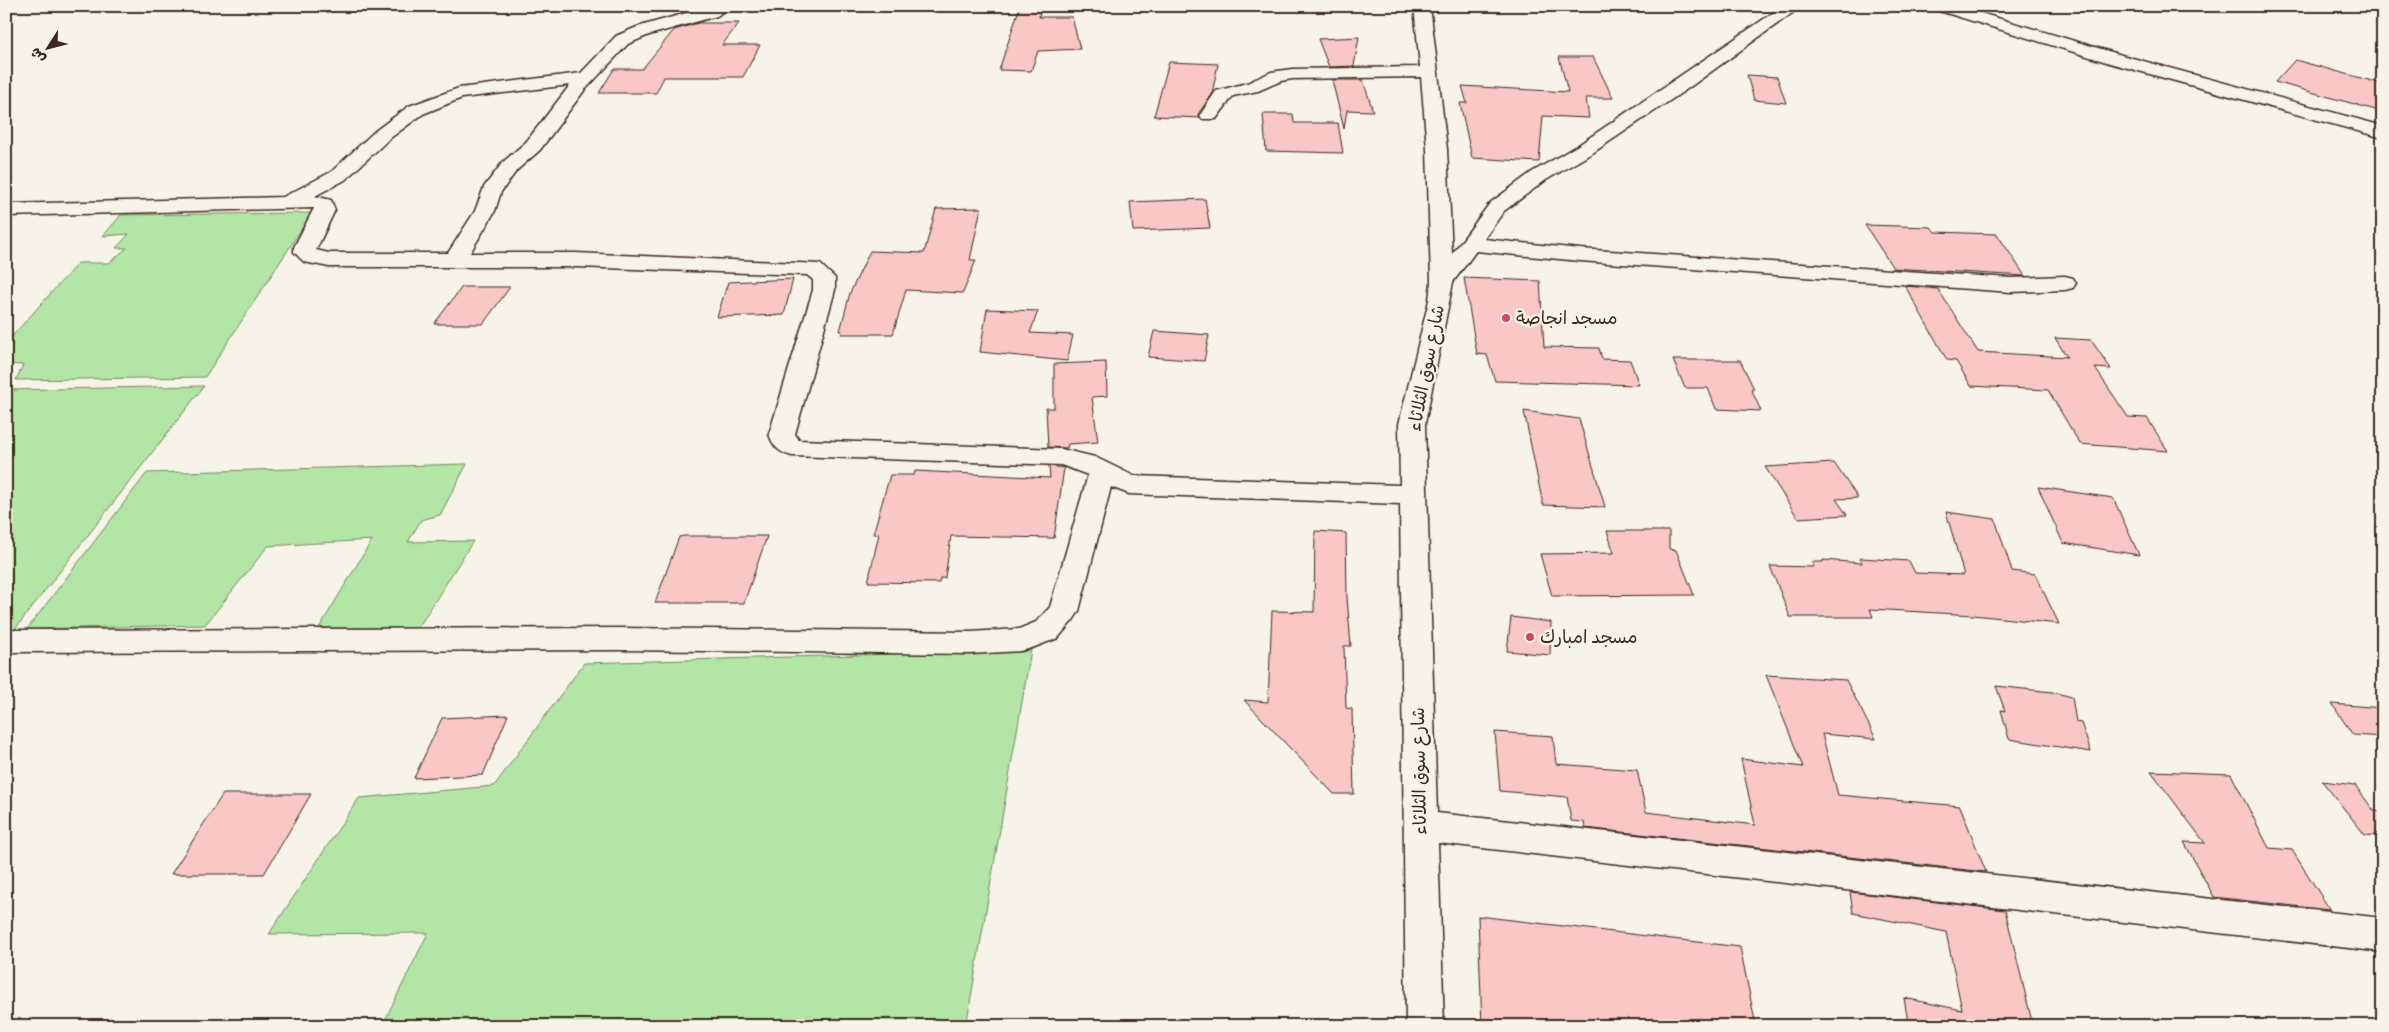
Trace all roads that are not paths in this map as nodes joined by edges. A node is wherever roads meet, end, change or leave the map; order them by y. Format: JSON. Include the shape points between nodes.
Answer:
{"nodes":[{"id":1,"x":722,"y":6,"type":"edge"},
{"id":2,"x":1422,"y":6,"type":"edge"},
{"id":3,"x":1794,"y":6,"type":"edge"},
{"id":4,"x":1939,"y":6,"type":"edge"},
{"id":5,"x":1967,"y":6,"type":"edge"},
{"id":6,"x":1428,"y":72,"type":"junction"},
{"id":7,"x":586,"y":78,"type":"junction"},
{"id":8,"x":1209,"y":115,"type":"dead end"},
{"id":9,"x":2383,"y":119,"type":"edge"},
{"id":10,"x":2383,"y":132,"type":"edge"},
{"id":11,"x":290,"y":201,"type":"junction"},
{"id":12,"x":6,"y":210,"type":"edge"},
{"id":13,"x":1469,"y":244,"type":"junction"},
{"id":14,"x":456,"y":258,"type":"junction"},
{"id":15,"x":1442,"y":282,"type":"junction"},
{"id":16,"x":2065,"y":283,"type":"dead end"},
{"id":17,"x":1102,"y":471,"type":"junction"},
{"id":18,"x":1414,"y":495,"type":"junction"},
{"id":19,"x":12,"y":648,"type":"edge"},
{"id":20,"x":1420,"y":826,"type":"junction"},
{"id":21,"x":2383,"y":935,"type":"edge"},
{"id":22,"x":1425,"y":1026,"type":"edge"}],
"edges":[{"from":1,"to":7,"type":"street","via":[[711,13],[622,40]]},
{"from":2,"to":6,"type":"street"},
{"from":3,"to":13,"type":"street","name":"شارع سوق الثلاثاء","via":[[1587,148],[1539,176],[1498,207]]},
{"from":4,"to":10,"type":"street","via":[[2119,60]]},
{"from":5,"to":9,"type":"street"},
{"from":6,"to":8,"type":"street","via":[[1277,76],[1252,87],[1227,92]]},
{"from":6,"to":15,"type":"street","via":[[1437,149]]},
{"from":7,"to":11,"type":"street","via":[[459,93],[440,99],[416,110],[382,135],[338,176]]},
{"from":7,"to":14,"type":"street","via":[[533,146],[510,166],[491,192],[484,211]]},
{"from":11,"to":12,"type":"street"},
{"from":11,"to":14,"type":"street","via":[[324,204],[325,210],[305,247],[312,257],[329,260]]},
{"from":13,"to":15,"type":"street","name":"شارع سوق الثلاثاء"},
{"from":13,"to":16,"type":"street","via":[[1580,255],[1979,283]]},
{"from":14,"to":17,"type":"street","via":[[812,270],[824,278],[824,290],[782,434],[784,442],[792,448],[1062,457]]},
{"from":15,"to":18,"type":"street","name":"شارع سوق الثلاثاء","via":[[1412,424]]},
{"from":17,"to":18,"type":"street","via":[[1129,485]]},
{"from":17,"to":19,"type":"street","via":[[1064,611],[1047,630],[1021,640],[970,643],[620,639]]},
{"from":18,"to":20,"type":"street","name":"شارع سوق الثلاثاء"},
{"from":20,"to":21,"type":"street"},
{"from":20,"to":22,"type":"street","name":"شارع سوق الثلاثاء"}]}
